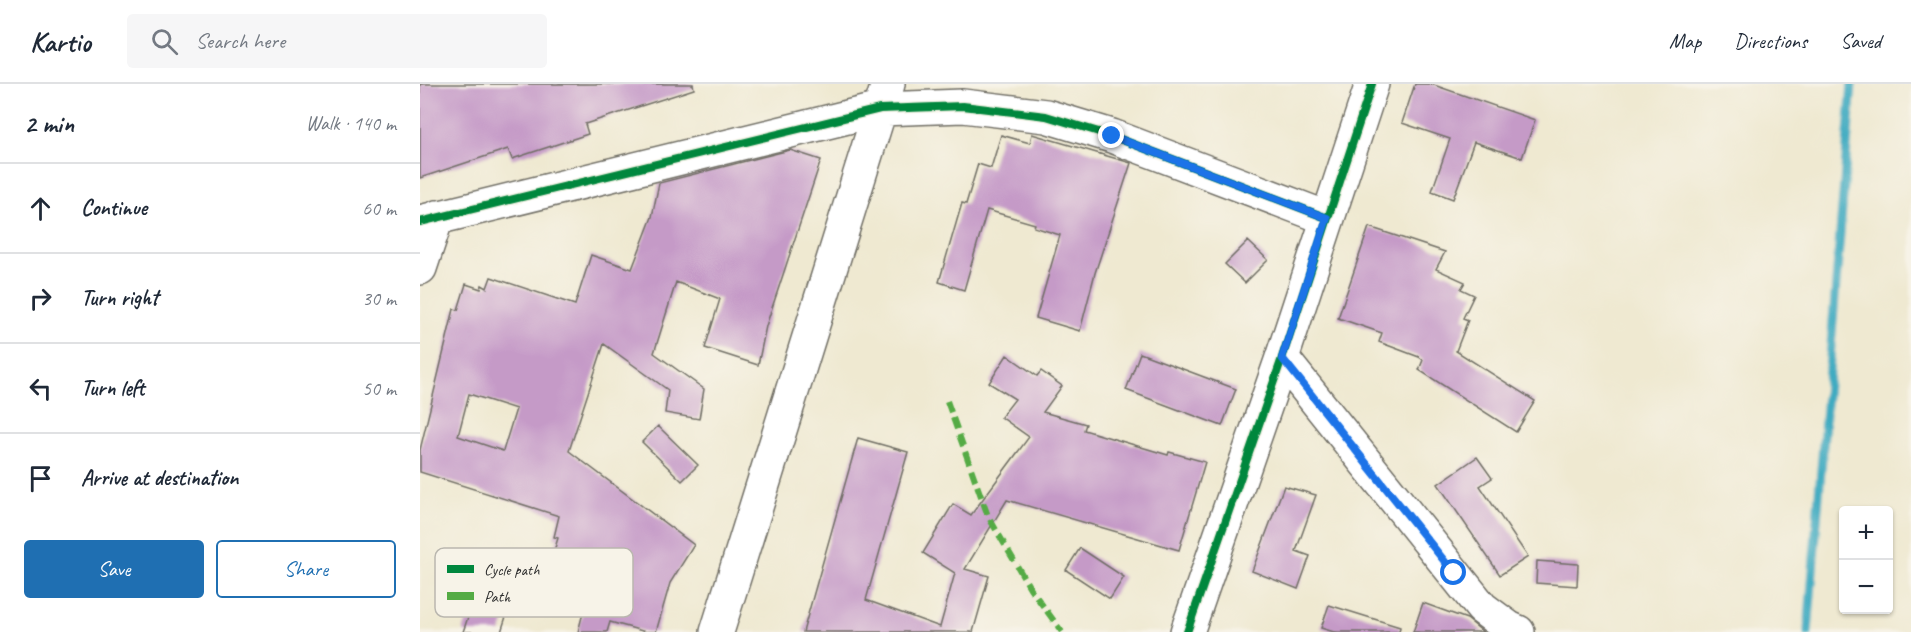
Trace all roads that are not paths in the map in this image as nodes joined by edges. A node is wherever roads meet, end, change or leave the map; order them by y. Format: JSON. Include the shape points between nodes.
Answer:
{"nodes":[{"id":1,"x":1372,"y":84,"type":"edge"},
{"id":2,"x":884,"y":96,"type":"edge"},
{"id":3,"x":1327,"y":218,"type":"junction"},
{"id":4,"x":429,"y":219,"type":"edge"},
{"id":5,"x":420,"y":268,"type":"edge"},
{"id":6,"x":1282,"y":358,"type":"junction"},
{"id":7,"x":717,"y":632,"type":"edge"},
{"id":8,"x":1187,"y":632,"type":"edge"},
{"id":9,"x":1518,"y":632,"type":"edge"}],
"edges":[{"from":1,"to":3,"type":"street"},
{"from":2,"to":3,"type":"street","via":[[1046,116],[1112,136]]},
{"from":2,"to":4,"type":"street"},
{"from":2,"to":7,"type":"street"},
{"from":3,"to":6,"type":"street"},
{"from":4,"to":5,"type":"street"},
{"from":6,"to":8,"type":"street"},
{"from":6,"to":9,"type":"street","via":[[1482,608]]}]}
